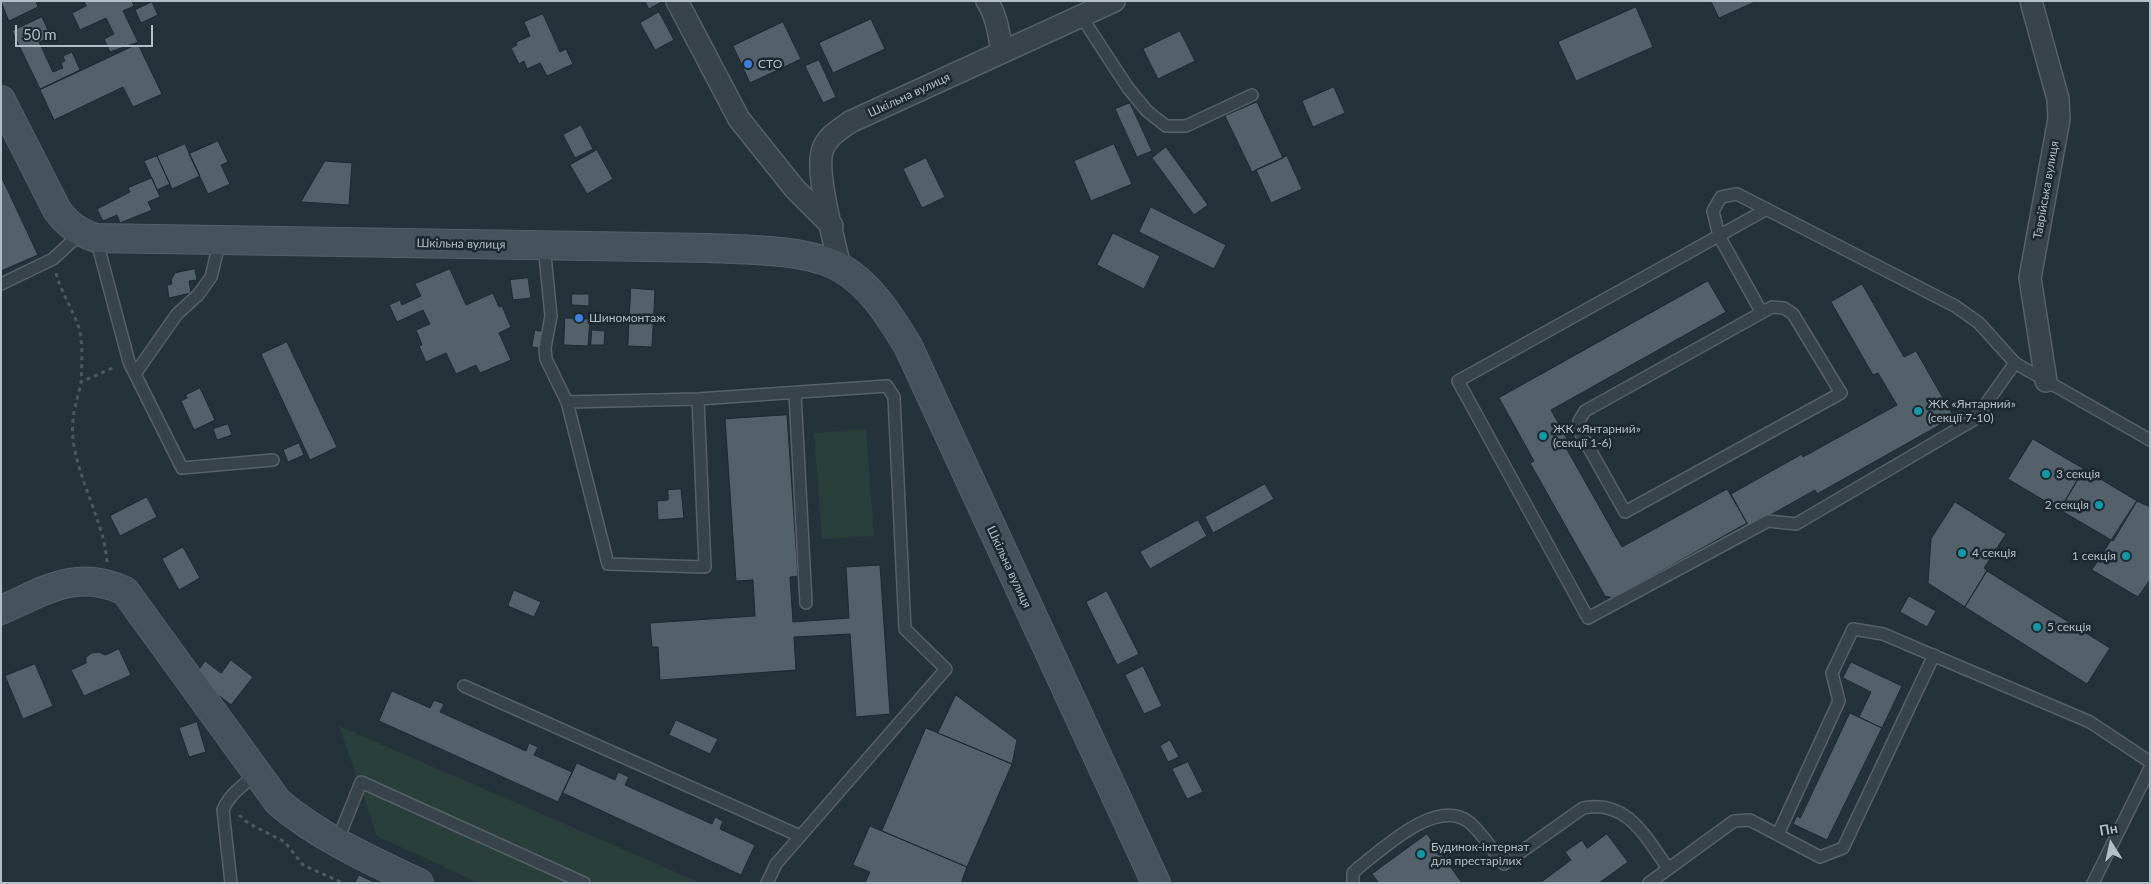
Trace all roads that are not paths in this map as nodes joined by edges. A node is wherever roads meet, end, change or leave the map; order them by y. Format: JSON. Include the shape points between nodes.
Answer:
{"nodes":[{"id":1,"x":677,"y":1,"type":"edge"},
{"id":2,"x":986,"y":1,"type":"edge"},
{"id":3,"x":1114,"y":1,"type":"edge"},
{"id":4,"x":2031,"y":1,"type":"edge"},
{"id":5,"x":1081,"y":16,"type":"junction"},
{"id":6,"x":1002,"y":52,"type":"junction"},
{"id":7,"x":1252,"y":95,"type":"dead end"},
{"id":8,"x":1,"y":100,"type":"edge"},
{"id":9,"x":9,"y":137,"type":"edge"},
{"id":10,"x":1767,"y":209,"type":"junction"},
{"id":11,"x":832,"y":226,"type":"junction"},
{"id":12,"x":89,"y":235,"type":"junction"},
{"id":13,"x":1719,"y":236,"type":"junction"},
{"id":14,"x":220,"y":240,"type":"junction"},
{"id":15,"x":544,"y":245,"type":"junction"},
{"id":16,"x":840,"y":268,"type":"junction"},
{"id":17,"x":1,"y":284,"type":"edge"},
{"id":18,"x":1762,"y":313,"type":"junction"},
{"id":19,"x":2015,"y":363,"type":"junction"},
{"id":20,"x":135,"y":374,"type":"junction"},
{"id":21,"x":2046,"y":381,"type":"junction"},
{"id":22,"x":796,"y":393,"type":"junction"},
{"id":23,"x":698,"y":399,"type":"junction"},
{"id":24,"x":567,"y":402,"type":"junction"},
{"id":25,"x":2150,"y":440,"type":"edge"},
{"id":26,"x":273,"y":460,"type":"dead end"},
{"id":27,"x":806,"y":603,"type":"dead end"},
{"id":28,"x":1,"y":610,"type":"edge"},
{"id":29,"x":1934,"y":656,"type":"junction"},
{"id":30,"x":464,"y":686,"type":"dead end"},
{"id":31,"x":2150,"y":762,"type":"edge"},
{"id":32,"x":2150,"y":768,"type":"edge"},
{"id":33,"x":256,"y":774,"type":"junction"},
{"id":34,"x":1778,"y":834,"type":"junction"},
{"id":35,"x":800,"y":836,"type":"junction"},
{"id":36,"x":338,"y":842,"type":"junction"},
{"id":37,"x":1668,"y":868,"type":"junction"},
{"id":38,"x":231,"y":883,"type":"edge"},
{"id":39,"x":419,"y":883,"type":"edge"},
{"id":40,"x":584,"y":883,"type":"edge"},
{"id":41,"x":767,"y":883,"type":"edge"},
{"id":42,"x":1156,"y":883,"type":"edge"},
{"id":43,"x":1353,"y":883,"type":"edge"},
{"id":44,"x":1649,"y":883,"type":"edge"},
{"id":45,"x":2093,"y":883,"type":"edge"}],
"edges":[{"from":1,"to":11,"type":"street","via":[[739,119],[795,189]]},
{"from":2,"to":6,"type":"street","via":[[992,9]]},
{"from":3,"to":5,"type":"street","name":"Шкільна вулиця"},
{"from":4,"to":21,"type":"street","name":"Таврійська вулиця","via":[[2058,99],[2059,119],[2030,278]]},
{"from":5,"to":6,"type":"street","name":"Шкільна вулиця"},
{"from":5,"to":7,"type":"lane","via":[[1128,88],[1146,111],[1166,126],[1186,126]]},
{"from":6,"to":11,"type":"street","name":"Шкільна вулиця","via":[[850,122],[832,134],[822,150],[820,168]]},
{"from":8,"to":9,"type":"street"},
{"from":9,"to":12,"type":"street","via":[[66,223]]},
{"from":10,"to":13,"type":"lane"},
{"from":10,"to":13,"type":"lane","via":[[1737,194],[1721,197],[1713,211]]},
{"from":10,"to":19,"type":"lane","via":[[1955,306],[1979,323]]},
{"from":11,"to":16,"type":"street","name":"Шкільна вулиця"},
{"from":12,"to":14,"type":"street","name":"Шкільна вулиця"},
{"from":12,"to":17,"type":"lane","via":[[53,259]]},
{"from":12,"to":20,"type":"lane"},
{"from":13,"to":18,"type":"lane"},
{"from":13,"to":19,"type":"lane","via":[[1458,381],[1588,618],[1768,521],[1796,524],[1976,419]]},
{"from":14,"to":15,"type":"street","name":"Шкільна вулиця"},
{"from":14,"to":20,"type":"lane","via":[[211,277],[198,295],[177,314]]},
{"from":15,"to":16,"type":"street","name":"Шкільна вулиця","via":[[775,252],[809,257]]},
{"from":15,"to":24,"type":"lane","via":[[552,316],[546,359]]},
{"from":16,"to":42,"type":"street","name":"Шкільна вулиця","via":[[871,293],[889,314],[908,346]]},
{"from":18,"to":18,"type":"lane","via":[[1585,411],[1579,421],[1581,434],[1625,512],[1841,393],[1792,314],[1784,308],[1772,307]]},
{"from":19,"to":21,"type":"lane"},
{"from":20,"to":26,"type":"lane","via":[[182,468]]},
{"from":21,"to":25,"type":"lane"},
{"from":22,"to":23,"type":"lane"},
{"from":22,"to":27,"type":"lane"},
{"from":22,"to":35,"type":"lane","via":[[887,386],[894,397],[905,629],[946,669]]},
{"from":23,"to":24,"type":"lane"},
{"from":23,"to":24,"type":"lane","via":[[705,567],[608,564]]},
{"from":28,"to":33,"type":"street","via":[[66,583],[87,580],[109,583],[124,591]]},
{"from":29,"to":31,"type":"lane","via":[[2090,722]]},
{"from":29,"to":34,"type":"lane","via":[[1843,848],[1820,857]]},
{"from":29,"to":34,"type":"lane","via":[[1883,634],[1853,630],[1832,673],[1839,701]]},
{"from":30,"to":35,"type":"lane"},
{"from":32,"to":45,"type":"lane"},
{"from":33,"to":36,"type":"street","via":[[278,802],[300,821]]},
{"from":33,"to":38,"type":"lane","via":[[226,802],[222,817]]},
{"from":34,"to":37,"type":"lane","via":[[1750,820],[1734,820]]},
{"from":35,"to":41,"type":"lane","via":[[776,864]]},
{"from":36,"to":39,"type":"street"},
{"from":36,"to":40,"type":"lane","via":[[361,782]]},
{"from":37,"to":43,"type":"lane","via":[[1633,822],[1608,807],[1595,806],[1583,808],[1504,864],[1468,822],[1445,815],[1422,820],[1358,868],[1353,874]]},
{"from":37,"to":44,"type":"lane"}]}
